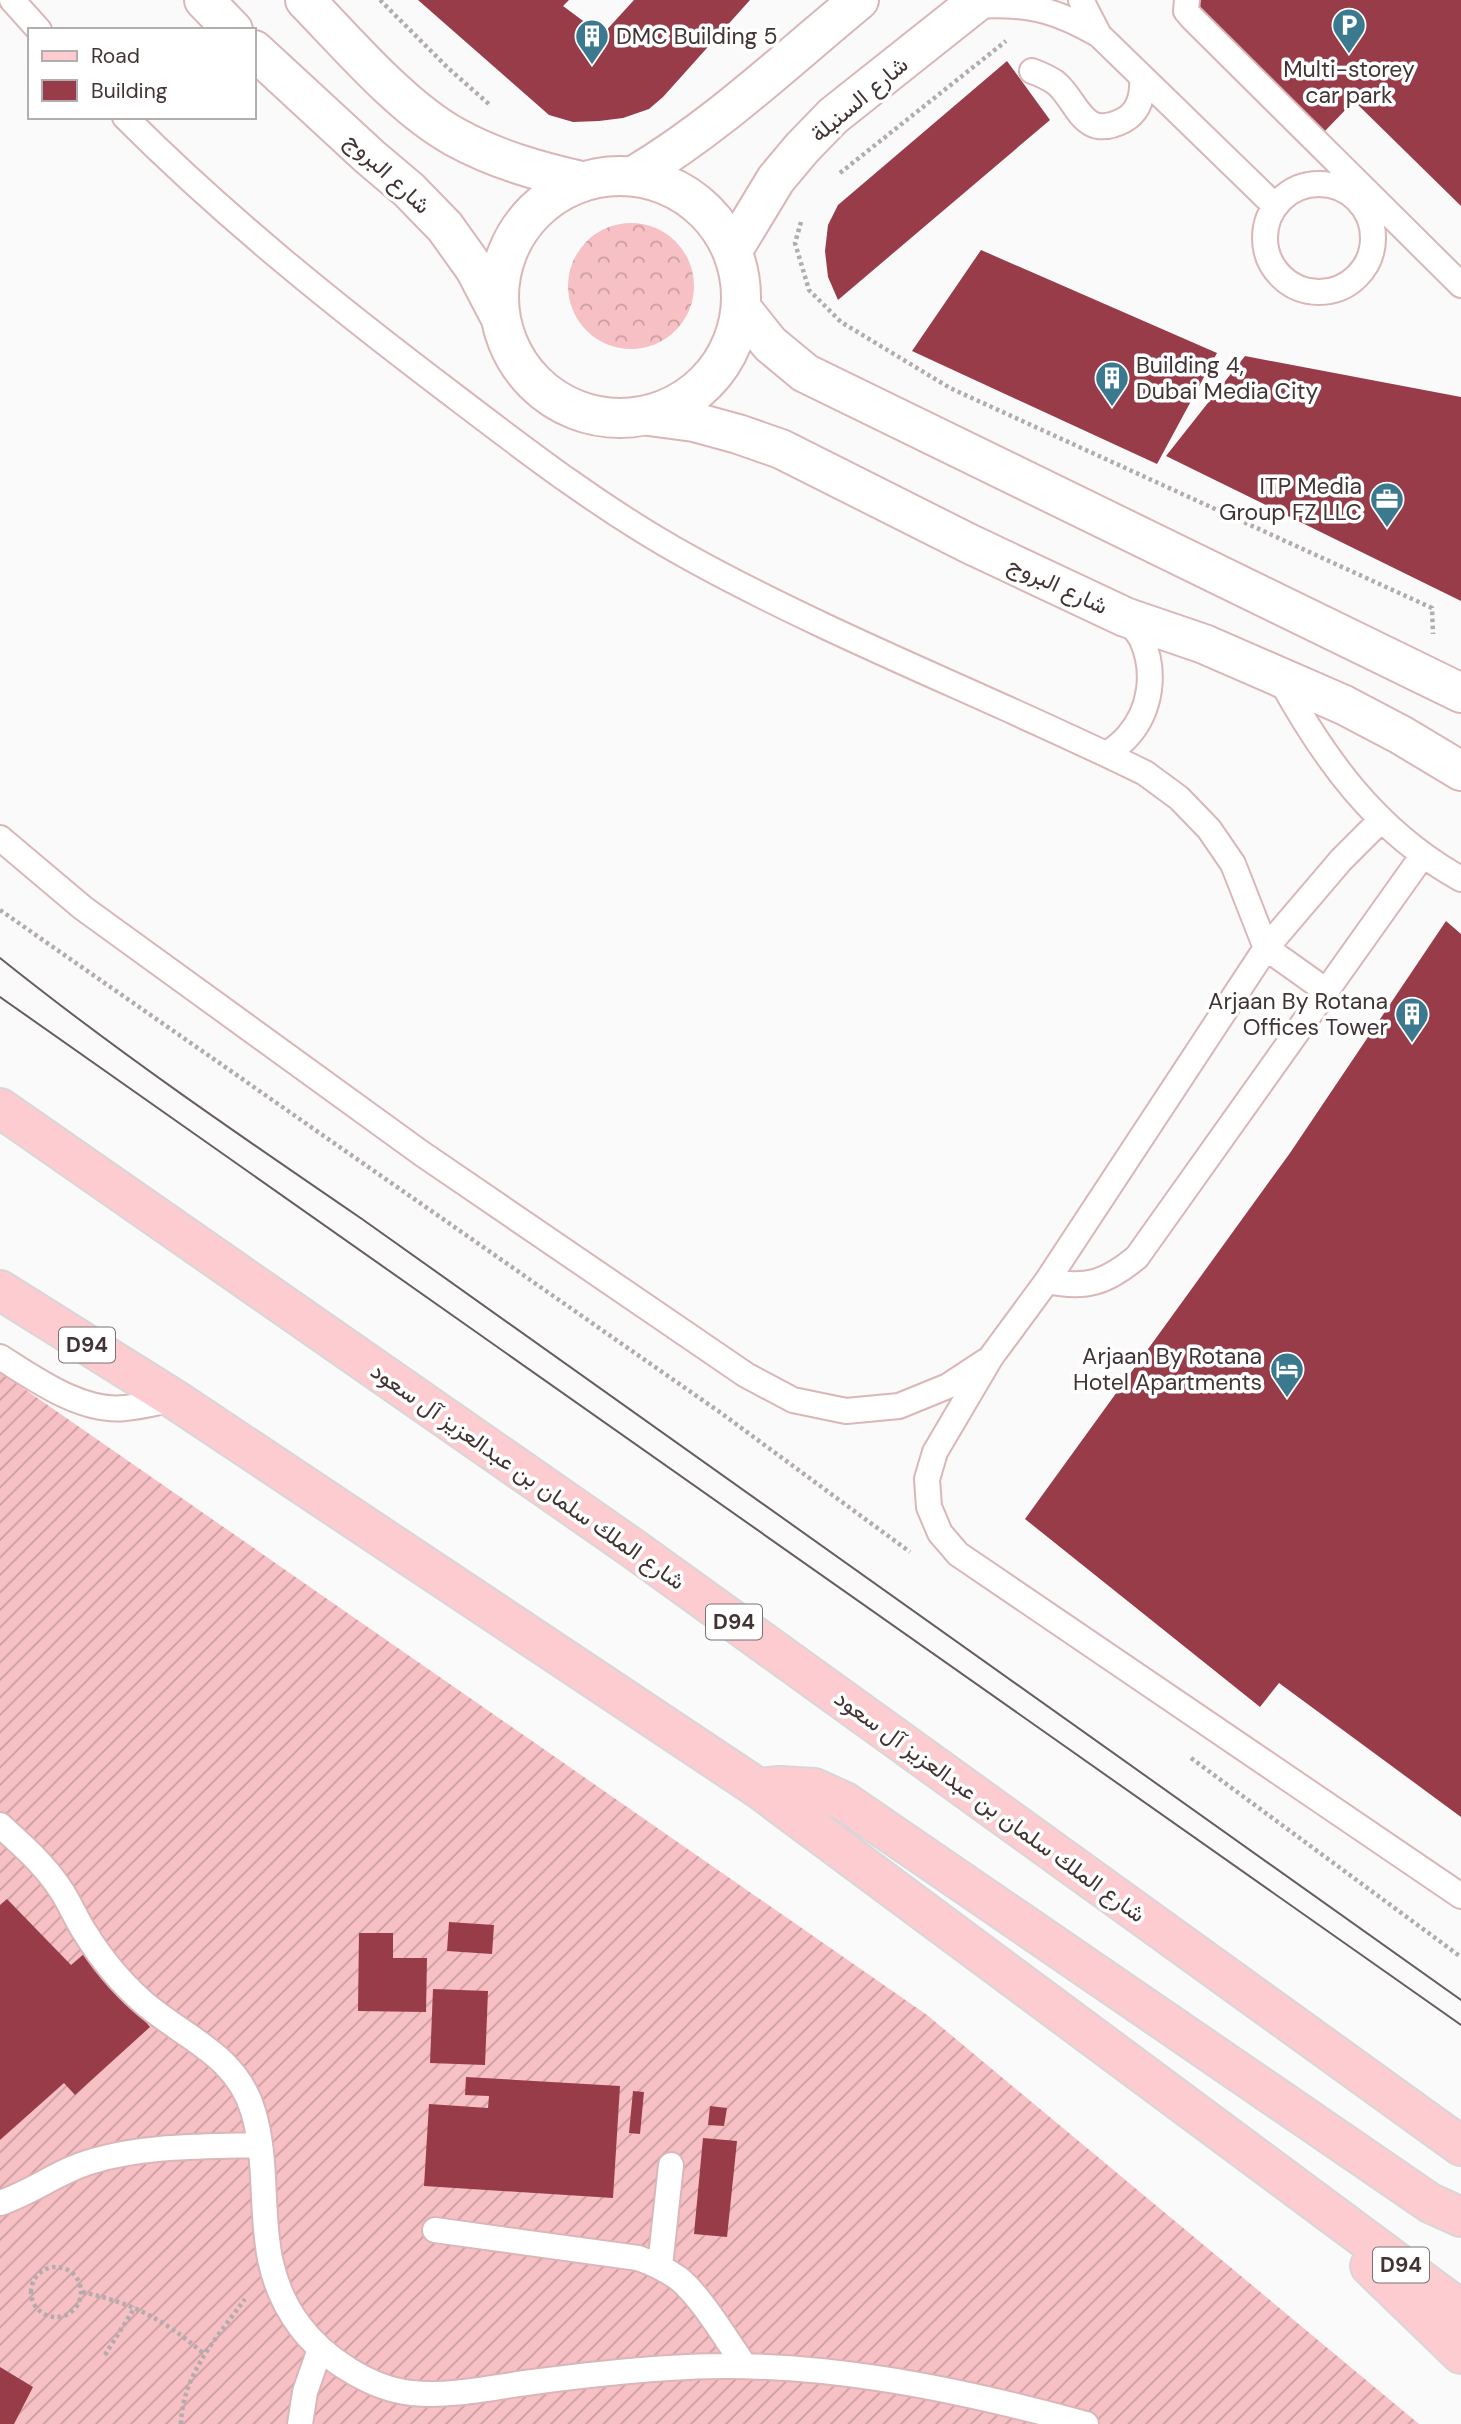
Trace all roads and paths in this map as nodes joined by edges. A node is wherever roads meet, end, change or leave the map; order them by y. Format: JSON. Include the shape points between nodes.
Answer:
{"nodes":[{"id":1,"x":12,"y":0,"type":"edge"},
{"id":2,"x":204,"y":0,"type":"edge"},
{"id":3,"x":305,"y":0,"type":"edge"},
{"id":4,"x":380,"y":0,"type":"edge"},
{"id":5,"x":859,"y":0,"type":"edge"},
{"id":6,"x":1081,"y":0,"type":"edge"},
{"id":7,"x":1187,"y":0,"type":"edge"},
{"id":8,"x":976,"y":3,"type":"edge"},
{"id":9,"x":1045,"y":10,"type":"junction"},
{"id":10,"x":37,"y":28,"type":"edge"},
{"id":11,"x":231,"y":28,"type":"edge"},
{"id":12,"x":1099,"y":35,"type":"junction"},
{"id":13,"x":256,"y":52,"type":"edge"},
{"id":14,"x":1032,"y":71,"type":"dead end"},
{"id":15,"x":1142,"y":78,"type":"junction"},
{"id":16,"x":499,"y":113,"type":"dead end"},
{"id":17,"x":127,"y":119,"type":"edge"},
{"id":18,"x":635,"y":175,"type":"junction"},
{"id":19,"x":837,"y":176,"type":"dead end"},
{"id":20,"x":581,"y":181,"type":"junction"},
{"id":21,"x":1358,"y":192,"type":"junction"},
{"id":22,"x":1275,"y":205,"type":"junction"},
{"id":23,"x":805,"y":211,"type":"dead end"},
{"id":24,"x":733,"y":250,"type":"junction"},
{"id":25,"x":1461,"y":285,"type":"edge"},
{"id":26,"x":742,"y":309,"type":"junction"},
{"id":27,"x":499,"y":315,"type":"junction"},
{"id":28,"x":649,"y":416,"type":"junction"},
{"id":29,"x":1125,"y":617,"type":"junction"},
{"id":30,"x":1278,"y":674,"type":"junction"},
{"id":31,"x":1452,"y":681,"type":"edge"},
{"id":32,"x":1107,"y":754,"type":"junction"},
{"id":33,"x":1461,"y":771,"type":"edge"},
{"id":34,"x":1381,"y":820,"type":"junction"},
{"id":35,"x":0,"y":838,"type":"edge"},
{"id":36,"x":1423,"y":855,"type":"junction"},
{"id":37,"x":1461,"y":879,"type":"edge"},
{"id":38,"x":0,"y":910,"type":"edge"},
{"id":39,"x":1266,"y":947,"type":"junction"},
{"id":40,"x":1325,"y":990,"type":"junction"},
{"id":41,"x":0,"y":1108,"type":"edge"},
{"id":42,"x":1047,"y":1281,"type":"junction"},
{"id":43,"x":0,"y":1290,"type":"edge"},
{"id":44,"x":0,"y":1357,"type":"edge"},
{"id":45,"x":991,"y":1357,"type":"junction"},
{"id":46,"x":174,"y":1399,"type":"junction"},
{"id":47,"x":911,"y":1553,"type":"dead end"},
{"id":48,"x":1181,"y":1751,"type":"dead end"},
{"id":49,"x":758,"y":1788,"type":"junction"},
{"id":50,"x":0,"y":1825,"type":"edge"},
{"id":51,"x":1461,"y":1896,"type":"edge"},
{"id":52,"x":1461,"y":1957,"type":"edge"},
{"id":53,"x":259,"y":2146,"type":"junction"},
{"id":54,"x":1461,"y":2147,"type":"edge"},
{"id":55,"x":670,"y":2165,"type":"dead end"},
{"id":56,"x":0,"y":2203,"type":"edge"},
{"id":57,"x":1461,"y":2217,"type":"edge"},
{"id":58,"x":1340,"y":2220,"type":"junction"},
{"id":59,"x":435,"y":2230,"type":"dead end"},
{"id":60,"x":270,"y":2265,"type":"junction"},
{"id":61,"x":660,"y":2266,"type":"junction"},
{"id":62,"x":82,"y":2292,"type":"junction"},
{"id":63,"x":135,"y":2307,"type":"junction"},
{"id":64,"x":1461,"y":2310,"type":"edge"},
{"id":65,"x":320,"y":2349,"type":"junction"},
{"id":66,"x":204,"y":2354,"type":"junction"},
{"id":67,"x":1461,"y":2354,"type":"edge"},
{"id":68,"x":105,"y":2355,"type":"dead end"},
{"id":69,"x":745,"y":2366,"type":"junction"},
{"id":70,"x":1047,"y":2419,"type":"edge"},
{"id":71,"x":181,"y":2424,"type":"edge"},
{"id":72,"x":300,"y":2424,"type":"edge"},
{"id":73,"x":1086,"y":2424,"type":"edge"}],
"edges":[{"from":1,"to":10,"type":"lane"},
{"from":2,"to":11,"type":"street"},
{"from":3,"to":20,"type":"street","via":[[413,108],[453,136],[536,171]]},
{"from":4,"to":16,"type":"path"},
{"from":5,"to":18,"type":"street","via":[[710,126]]},
{"from":6,"to":12,"type":"lane"},
{"from":7,"to":21,"type":"lane","via":[[1186,11],[1192,18]]},
{"from":8,"to":9,"type":"lane"},
{"from":8,"to":24,"type":"street","name":"شارع السنبلة","via":[[833,116],[776,179]]},
{"from":9,"to":12,"type":"lane"},
{"from":9,"to":19,"type":"path"},
{"from":12,"to":15,"type":"lane"},
{"from":13,"to":27,"type":"street","name":"شارع البروج","via":[[445,227],[475,269]]},
{"from":14,"to":15,"type":"lane","via":[[1056,83],[1080,116],[1105,126],[1131,116],[1143,92]]},
{"from":15,"to":22,"type":"lane"},
{"from":17,"to":32,"type":"lane","via":[[250,234],[344,312],[571,485],[688,558],[811,621]]},
{"from":18,"to":20,"type":"street"},
{"from":18,"to":24,"type":"street","via":[[676,188],[710,214]]},
{"from":20,"to":27,"type":"street","via":[[551,197],[526,219],[508,248],[499,281]]},
{"from":21,"to":22,"type":"lane","via":[[1327,183],[1307,184],[1289,191]]},
{"from":21,"to":22,"type":"lane","via":[[1371,220],[1371,255],[1352,282],[1320,293],[1287,282],[1275,270],[1267,254],[1266,229]]},
{"from":21,"to":25,"type":"lane"},
{"from":23,"to":31,"type":"path","via":[[795,243],[809,290],[841,322],[950,388],[1432,608]]},
{"from":24,"to":26,"type":"street","via":[[741,279]]},
{"from":26,"to":28,"type":"street","via":[[722,365],[702,388],[678,405]]},
{"from":26,"to":31,"type":"street","via":[[771,344],[805,373]]},
{"from":27,"to":28,"type":"street","via":[[520,365],[536,386],[570,409],[609,419]]},
{"from":28,"to":29,"type":"street","name":"شارع البروج","via":[[694,422],[781,449]]},
{"from":29,"to":30,"type":"street","name":"شارع البروج"},
{"from":29,"to":32,"type":"lane","via":[[1141,638],[1150,690],[1143,714],[1128,736]]},
{"from":30,"to":33,"type":"street","name":"شارع البروج","via":[[1401,735]]},
{"from":30,"to":34,"type":"lane","via":[[1328,759]]},
{"from":32,"to":39,"type":"lane","via":[[1179,798],[1209,829],[1233,864]]},
{"from":34,"to":36,"type":"lane"},
{"from":34,"to":39,"type":"lane"},
{"from":35,"to":45,"type":"lane","via":[[83,908],[421,1153],[746,1375],[793,1400],[846,1411],[899,1406],[948,1386]]},
{"from":36,"to":37,"type":"lane"},
{"from":36,"to":40,"type":"lane"},
{"from":38,"to":47,"type":"path","via":[[686,1389]]},
{"from":39,"to":40,"type":"lane"},
{"from":39,"to":42,"type":"lane"},
{"from":40,"to":42,"type":"lane","via":[[1137,1257],[1118,1273],[1095,1283]]},
{"from":41,"to":54,"type":"main road","name":"شارع الملك سلمان بن عبدالعزيز آل سعود","number":"D94","via":[[631,1547]]},
{"from":42,"to":45,"type":"lane"},
{"from":43,"to":46,"type":"main road","number":"D94"},
{"from":44,"to":46,"type":"lane","via":[[82,1402],[123,1409]]},
{"from":45,"to":51,"type":"lane","via":[[935,1452],[927,1479],[929,1507],[940,1534],[958,1554]]},
{"from":46,"to":49,"type":"main road","number":"D94"},
{"from":48,"to":52,"type":"path"},
{"from":49,"to":57,"type":"main road","via":[[814,1788],[845,1802],[1430,2203]]},
{"from":49,"to":58,"type":"main road","number":"D94"},
{"from":50,"to":53,"type":"lane","via":[[60,1888],[111,1968],[143,2002],[212,2050],[237,2077],[252,2109]]},
{"from":53,"to":56,"type":"lane","via":[[127,2153],[58,2174]]},
{"from":53,"to":60,"type":"lane"},
{"from":55,"to":61,"type":"lane"},
{"from":58,"to":64,"type":"main road","number":"D94"},
{"from":58,"to":67,"type":"main road","via":[[1371,2267]]},
{"from":59,"to":61,"type":"lane","via":[[638,2258]]},
{"from":60,"to":65,"type":"lane","via":[[281,2296]]},
{"from":60,"to":66,"type":"path"},
{"from":61,"to":69,"type":"lane","via":[[696,2298]]},
{"from":62,"to":62,"type":"path","via":[[78,2279],[56,2267],[43,2270],[31,2293],[34,2306],[57,2318],[69,2315],[79,2305]]},
{"from":62,"to":63,"type":"path"},
{"from":63,"to":66,"type":"path"},
{"from":63,"to":68,"type":"path"},
{"from":65,"to":69,"type":"lane","via":[[362,2378],[410,2393],[460,2393],[603,2373]]},
{"from":65,"to":72,"type":"lane"},
{"from":66,"to":71,"type":"path","via":[[189,2384]]},
{"from":69,"to":70,"type":"lane","via":[[898,2382]]},
{"from":70,"to":73,"type":"lane"}]}
